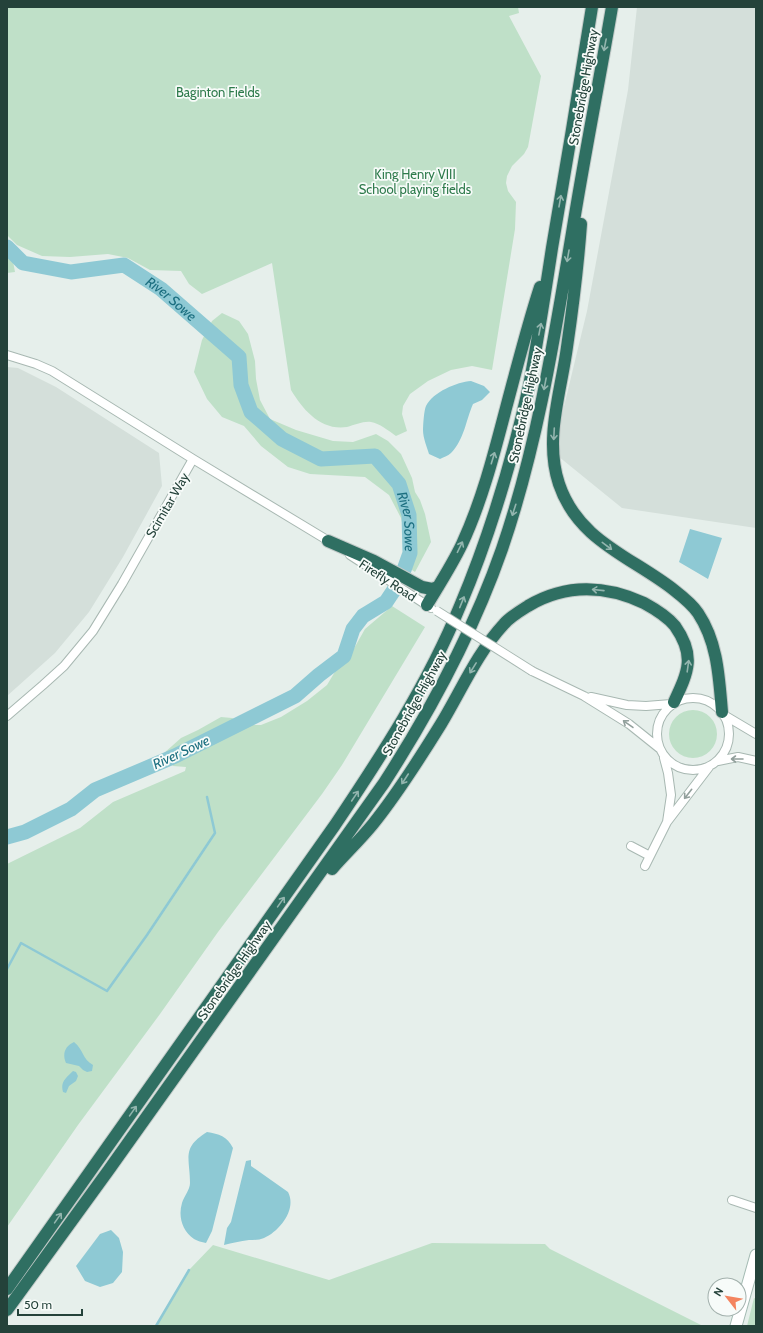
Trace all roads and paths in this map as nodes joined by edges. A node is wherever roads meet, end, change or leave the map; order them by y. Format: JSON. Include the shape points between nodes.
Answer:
{"nodes":[{"id":1,"x":592,"y":7,"type":"edge"},
{"id":2,"x":612,"y":7,"type":"edge"},
{"id":3,"x":580,"y":186,"type":"junction"},
{"id":4,"x":552,"y":248,"type":"junction"},
{"id":5,"x":7,"y":355,"type":"edge"},
{"id":6,"x":193,"y":459,"type":"junction"},
{"id":7,"x":328,"y":541,"type":"joint"},
{"id":8,"x":438,"y":587,"type":"junction"},
{"id":9,"x":418,"y":593,"type":"junction"},
{"id":10,"x":432,"y":608,"type":"junction"},
{"id":11,"x":584,"y":696,"type":"junction"},
{"id":12,"x":673,"y":703,"type":"junction"},
{"id":13,"x":723,"y":713,"type":"junction"},
{"id":14,"x":7,"y":716,"type":"edge"},
{"id":15,"x":756,"y":734,"type":"edge"},
{"id":16,"x":659,"y":748,"type":"junction"},
{"id":17,"x":664,"y":757,"type":"junction"},
{"id":18,"x":718,"y":760,"type":"junction"},
{"id":19,"x":756,"y":761,"type":"edge"},
{"id":20,"x":710,"y":766,"type":"junction"},
{"id":21,"x":667,"y":822,"type":"junction"},
{"id":22,"x":631,"y":846,"type":"dead end"},
{"id":23,"x":650,"y":856,"type":"junction"},
{"id":24,"x":644,"y":866,"type":"dead end"},
{"id":25,"x":296,"y":907,"type":"junction"},
{"id":26,"x":732,"y":1200,"type":"dead end"},
{"id":27,"x":756,"y":1208,"type":"edge"},
{"id":28,"x":36,"y":1250,"type":"junction"},
{"id":29,"x":756,"y":1255,"type":"edge"},
{"id":30,"x":7,"y":1281,"type":"edge"},
{"id":31,"x":7,"y":1289,"type":"edge"},
{"id":32,"x":9,"y":1308,"type":"edge"},
{"id":33,"x":736,"y":1326,"type":"edge"}],
"edges":[{"from":4,"to":1,"type":"highway","name":"Stonebridge Highway","one_way":true},
{"from":2,"to":3,"type":"highway","name":"Stonebridge Highway","one_way":true},
{"from":3,"to":13,"type":"highway","one_way":true,"via":[[580,224],[574,292],[554,431],[553,454],[559,484],[579,520],[596,538],[667,584],[698,613],[717,657]]},
{"from":3,"to":25,"type":"highway","name":"Stonebridge Highway","one_way":true,"via":[[536,432],[516,506],[480,605],[440,688],[403,754]]},
{"from":8,"to":4,"type":"highway","one_way":true,"via":[[462,543],[481,496]]},
{"from":28,"to":4,"type":"highway","name":"Stonebridge Highway","one_way":true,"via":[[335,825],[399,727],[428,675],[460,607],[505,483],[529,384]]},
{"from":5,"to":6,"type":"street","name":"Scimitar Way","via":[[52,371]]},
{"from":6,"to":7,"type":"street"},
{"from":6,"to":14,"type":"street","name":"Scimitar Way","via":[[93,631],[64,666]]},
{"from":7,"to":9,"type":"highway"},
{"from":8,"to":9,"type":"highway"},
{"from":8,"to":10,"type":"highway"},
{"from":9,"to":10,"type":"street","name":"Firefly Road"},
{"from":10,"to":11,"type":"street","name":"Firefly Road","bridge":true,"via":[[532,671]]},
{"from":11,"to":12,"type":"street","name":"Firefly Road","via":[[627,705]]},
{"from":16,"to":11,"type":"street","name":"Firefly Road","one_way":true,"via":[[629,724]]},
{"from":12,"to":13,"type":"street","via":[[695,697],[715,705]]},
{"from":12,"to":16,"type":"street","via":[[659,719],[656,738]]},
{"from":12,"to":25,"type":"highway","one_way":true,"via":[[684,681],[689,659],[683,639],[674,625],[655,608],[613,591],[590,589],[562,592],[542,598],[504,623],[487,645],[397,792],[372,824]]},
{"from":13,"to":15,"type":"street"},
{"from":13,"to":18,"type":"street","via":[[728,724],[729,738],[724,753]]},
{"from":16,"to":17,"type":"street"},
{"from":17,"to":20,"type":"street","via":[[671,764],[690,770]]},
{"from":17,"to":21,"type":"street","via":[[671,795]]},
{"from":19,"to":18,"type":"street","one_way":true,"via":[[738,757]]},
{"from":18,"to":20,"type":"street"},
{"from":20,"to":21,"type":"street","one_way":true},
{"from":21,"to":23,"type":"street"},
{"from":22,"to":23,"type":"street"},
{"from":23,"to":24,"type":"street"},
{"from":25,"to":32,"type":"highway","name":"Stonebridge Highway"},
{"from":26,"to":27,"type":"street"},
{"from":28,"to":30,"type":"highway"},
{"from":28,"to":31,"type":"highway","name":"Stonebridge Highway"},
{"from":29,"to":33,"type":"street"}]}
